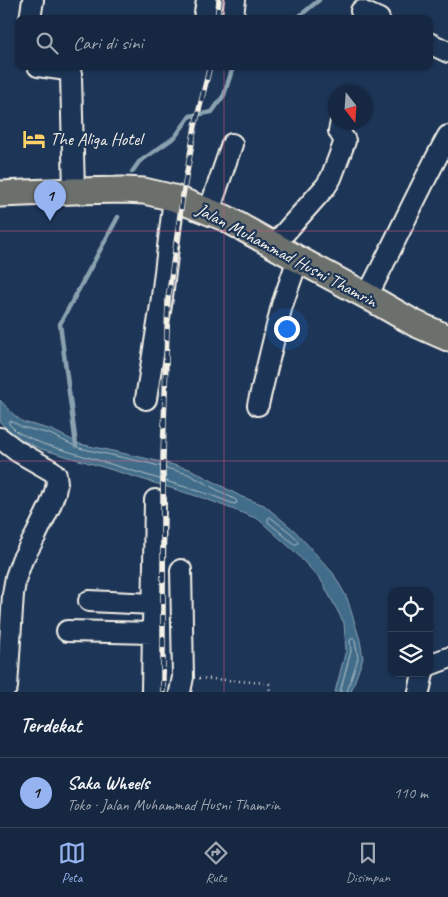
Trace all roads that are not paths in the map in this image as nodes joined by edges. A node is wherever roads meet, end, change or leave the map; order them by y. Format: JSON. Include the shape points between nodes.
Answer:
{"nodes":[{"id":1,"x":33,"y":0,"type":"edge"},
{"id":2,"x":207,"y":0,"type":"edge"},
{"id":3,"x":31,"y":15,"type":"edge"},
{"id":4,"x":205,"y":15,"type":"edge"},
{"id":5,"x":433,"y":45,"type":"edge"},
{"id":6,"x":448,"y":52,"type":"edge"},
{"id":7,"x":67,"y":70,"type":"edge"},
{"id":8,"x":338,"y":130,"type":"edge"},
{"id":9,"x":448,"y":136,"type":"edge"},
{"id":10,"x":232,"y":144,"type":"dead end"},
{"id":11,"x":74,"y":191,"type":"junction"},
{"id":12,"x":0,"y":194,"type":"edge"},
{"id":13,"x":174,"y":198,"type":"junction"},
{"id":14,"x":209,"y":211,"type":"junction"},
{"id":15,"x":274,"y":245,"type":"junction"},
{"id":16,"x":298,"y":260,"type":"junction"},
{"id":17,"x":368,"y":296,"type":"junction"},
{"id":18,"x":448,"y":338,"type":"edge"},
{"id":19,"x":146,"y":399,"type":"dead end"},
{"id":20,"x":258,"y":404,"type":"dead end"},
{"id":21,"x":0,"y":438,"type":"edge"},
{"id":22,"x":155,"y":500,"type":"dead end"},
{"id":23,"x":182,"y":570,"type":"dead end"},
{"id":24,"x":89,"y":601,"type":"dead end"},
{"id":25,"x":154,"y":604,"type":"junction"},
{"id":26,"x":67,"y":630,"type":"dead end"},
{"id":27,"x":153,"y":633,"type":"junction"},
{"id":28,"x":448,"y":658,"type":"edge"},
{"id":29,"x":433,"y":664,"type":"edge"},
{"id":30,"x":422,"y":677,"type":"edge"},
{"id":31,"x":182,"y":685,"type":"edge"},
{"id":32,"x":6,"y":687,"type":"edge"},
{"id":33,"x":152,"y":692,"type":"edge"},
{"id":34,"x":419,"y":692,"type":"edge"}],
"edges":[{"from":1,"to":3,"type":"street"},
{"from":2,"to":4,"type":"street"},
{"from":5,"to":6,"type":"street"},
{"from":7,"to":11,"type":"street","via":[[71,74]]},
{"from":8,"to":15,"type":"street","via":[[345,141],[331,178]]},
{"from":9,"to":17,"type":"street"},
{"from":10,"to":14,"type":"street"},
{"from":11,"to":12,"type":"main road","name":"Jalan Muhammad Husni Thamrin"},
{"from":11,"to":13,"type":"main road","name":"Jalan Muhammad Husni Thamrin","via":[[137,191]]},
{"from":13,"to":14,"type":"main road","name":"Jalan Muhammad Husni Thamrin"},
{"from":13,"to":19,"type":"street"},
{"from":14,"to":15,"type":"main road","name":"Jalan Muhammad Husni Thamrin"},
{"from":15,"to":16,"type":"main road","name":"Jalan Muhammad Husni Thamrin"},
{"from":16,"to":17,"type":"main road","name":"Jalan Muhammad Husni Thamrin"},
{"from":16,"to":20,"type":"street","via":[[282,304]]},
{"from":17,"to":18,"type":"main road","name":"Jalan Muhammad Husni Thamrin","via":[[414,323]]},
{"from":21,"to":32,"type":"street","via":[[52,471],[58,483],[16,577]]},
{"from":22,"to":25,"type":"street"},
{"from":23,"to":31,"type":"street"},
{"from":24,"to":25,"type":"street"},
{"from":25,"to":27,"type":"street"},
{"from":26,"to":27,"type":"street"},
{"from":27,"to":33,"type":"street"},
{"from":28,"to":29,"type":"street"},
{"from":30,"to":34,"type":"street"}]}
